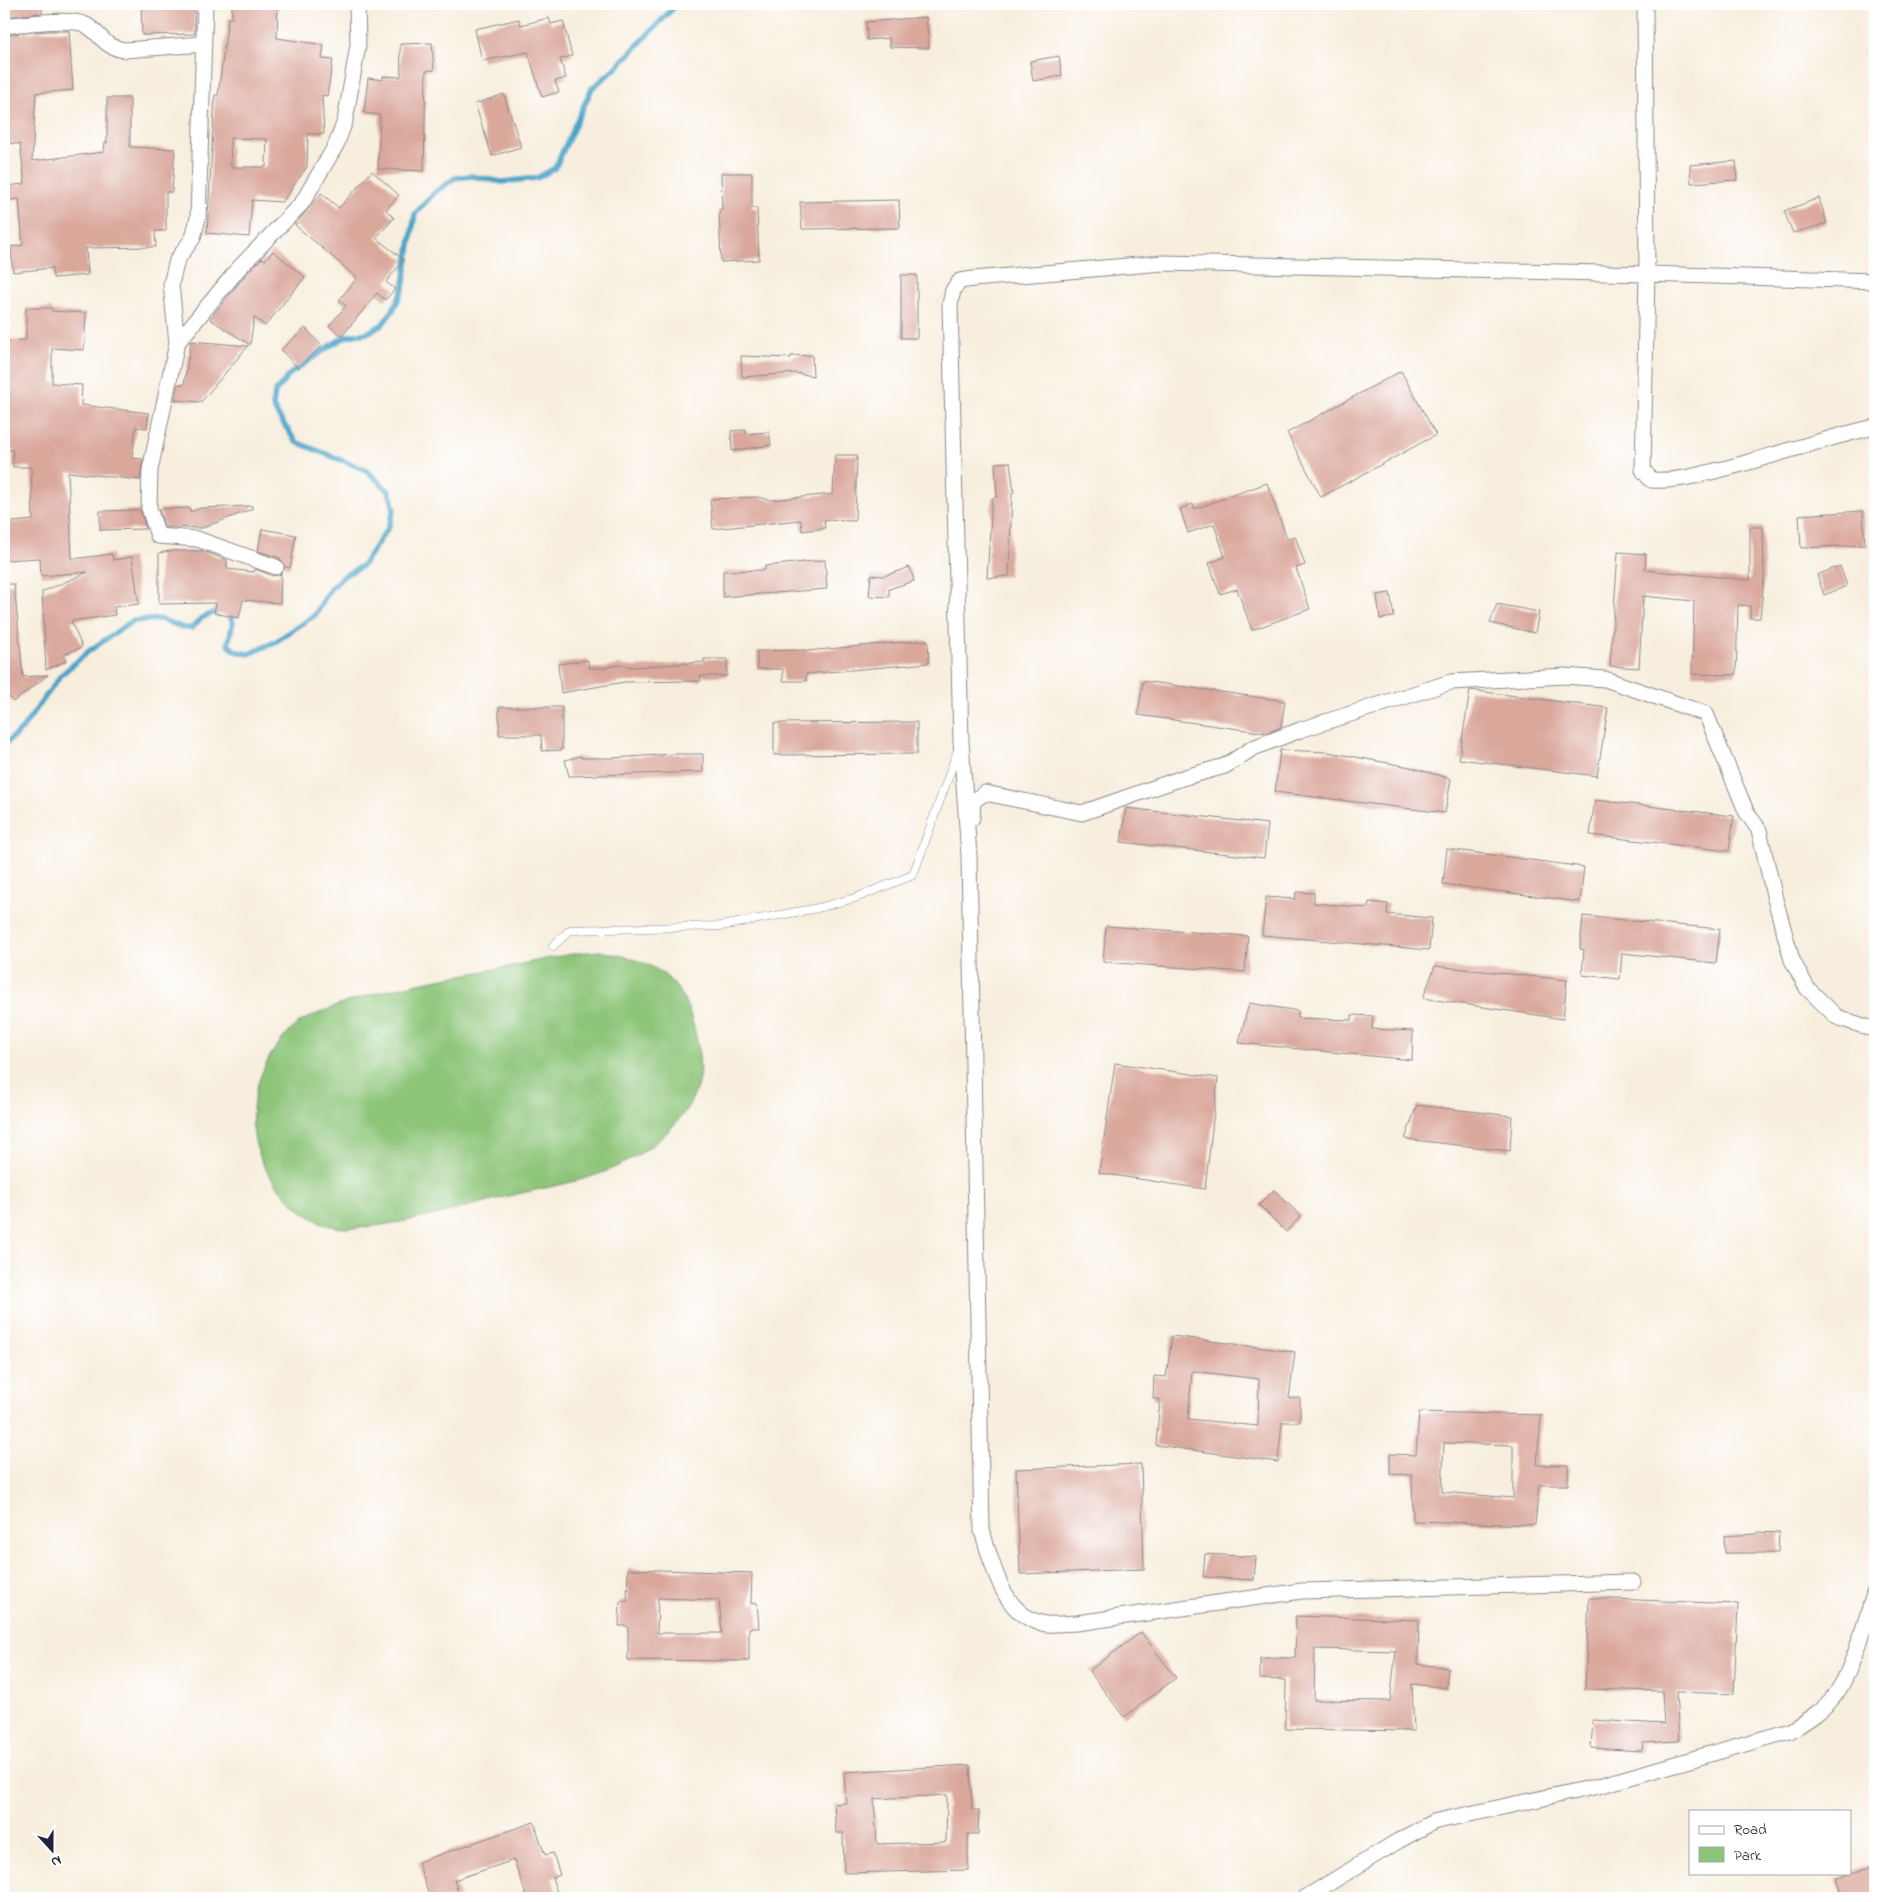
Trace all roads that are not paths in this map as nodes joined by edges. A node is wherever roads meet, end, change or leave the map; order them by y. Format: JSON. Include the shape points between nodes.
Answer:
{"nodes":[{"id":1,"x":205,"y":4,"type":"edge"},
{"id":2,"x":357,"y":4,"type":"edge"},
{"id":3,"x":1645,"y":4,"type":"edge"},
{"id":4,"x":4,"y":26,"type":"edge"},
{"id":5,"x":203,"y":44,"type":"junction"},
{"id":6,"x":1647,"y":274,"type":"junction"},
{"id":7,"x":1875,"y":282,"type":"edge"},
{"id":8,"x":176,"y":343,"type":"junction"},
{"id":9,"x":1875,"y":427,"type":"edge"},
{"id":10,"x":276,"y":568,"type":"dead end"},
{"id":11,"x":961,"y":741,"type":"junction"},
{"id":12,"x":969,"y":856,"type":"junction"},
{"id":13,"x":552,"y":946,"type":"dead end"},
{"id":14,"x":1875,"y":1030,"type":"edge"},
{"id":15,"x":1633,"y":1582,"type":"dead end"},
{"id":16,"x":1875,"y":1591,"type":"edge"},
{"id":17,"x":1305,"y":1898,"type":"edge"}],
"edges":[{"from":1,"to":5,"type":"street"},
{"from":2,"to":8,"type":"street","via":[[358,45],[345,121],[336,145],[302,203],[239,268]]},
{"from":3,"to":6,"type":"street"},
{"from":4,"to":5,"type":"street","via":[[48,21],[86,25],[101,40],[125,50]]},
{"from":5,"to":8,"type":"street","via":[[198,218],[193,238],[177,260],[171,284]]},
{"from":6,"to":7,"type":"street"},
{"from":6,"to":9,"type":"street","via":[[1643,470],[1651,480],[1672,482]]},
{"from":6,"to":11,"type":"street","via":[[1163,264],[960,281],[953,290],[950,305]]},
{"from":8,"to":10,"type":"street","via":[[150,470],[149,508],[158,536],[197,538]]},
{"from":11,"to":12,"type":"street"},
{"from":11,"to":13,"type":"lane","via":[[913,875],[855,898],[818,908],[721,926],[570,930]]},
{"from":12,"to":14,"type":"street","via":[[973,801],[985,793],[1082,813],[1225,766],[1253,748],[1300,730],[1451,682],[1564,676],[1605,679],[1706,714],[1746,811],[1760,830],[1792,960],[1807,988],[1837,1017]]},
{"from":12,"to":15,"type":"street","via":[[982,1531],[1000,1585],[1014,1607],[1032,1620],[1054,1624],[1302,1591]]},
{"from":16,"to":17,"type":"street","via":[[1847,1671],[1835,1695],[1816,1714],[1790,1731],[1599,1786],[1433,1822]]}]}
